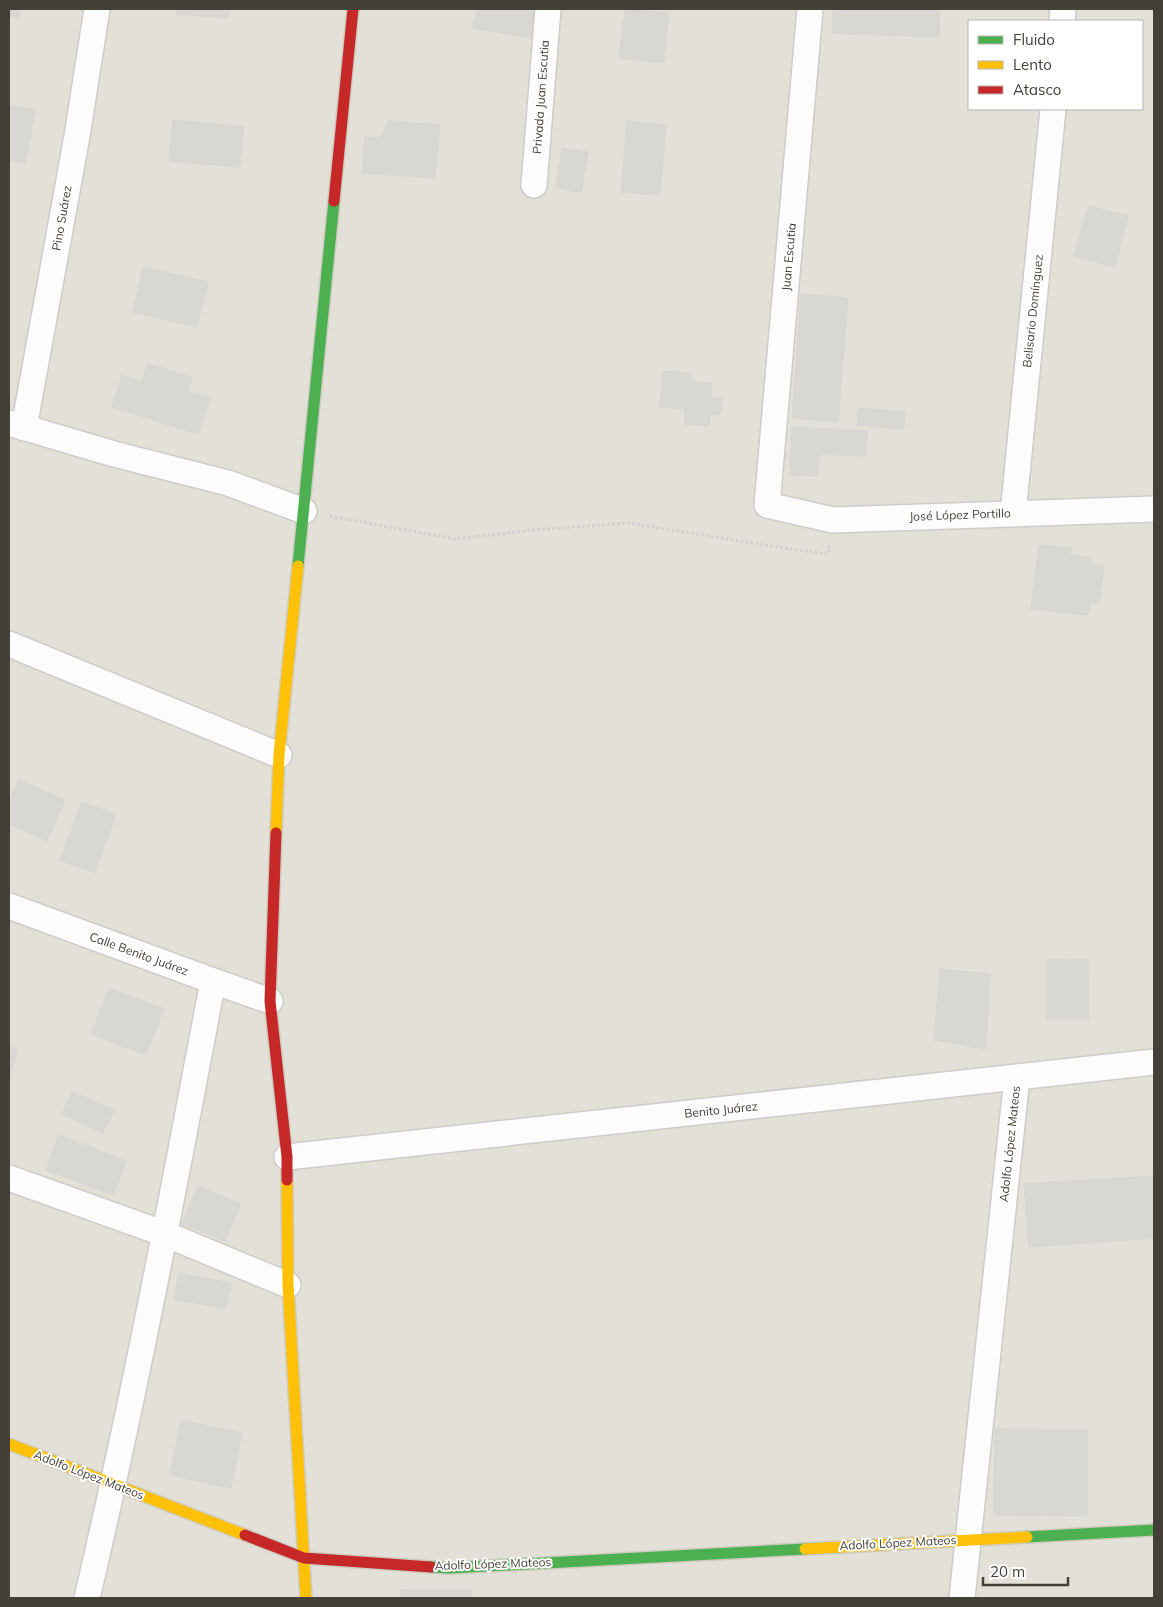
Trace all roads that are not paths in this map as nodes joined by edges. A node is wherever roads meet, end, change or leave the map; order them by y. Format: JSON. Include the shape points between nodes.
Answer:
{"nodes":[{"id":1,"x":97,"y":9,"type":"edge"},
{"id":2,"x":353,"y":9,"type":"edge"},
{"id":3,"x":548,"y":9,"type":"edge"},
{"id":4,"x":810,"y":9,"type":"edge"},
{"id":5,"x":1053,"y":110,"type":"edge"},
{"id":6,"x":534,"y":185,"type":"dead end"},
{"id":7,"x":16,"y":425,"type":"edge"},
{"id":8,"x":767,"y":505,"type":"joint"},
{"id":9,"x":1154,"y":509,"type":"edge"},
{"id":10,"x":304,"y":512,"type":"junction"},
{"id":11,"x":1013,"y":514,"type":"junction"},
{"id":12,"x":9,"y":644,"type":"edge"},
{"id":13,"x":279,"y":755,"type":"junction"},
{"id":14,"x":9,"y":906,"type":"edge"},
{"id":15,"x":213,"y":981,"type":"junction"},
{"id":16,"x":270,"y":1001,"type":"junction"},
{"id":17,"x":1154,"y":1062,"type":"edge"},
{"id":18,"x":1018,"y":1077,"type":"junction"},
{"id":19,"x":287,"y":1157,"type":"junction"},
{"id":20,"x":9,"y":1178,"type":"edge"},
{"id":21,"x":165,"y":1234,"type":"junction"},
{"id":22,"x":288,"y":1285,"type":"junction"},
{"id":23,"x":9,"y":1444,"type":"edge"},
{"id":24,"x":114,"y":1484,"type":"junction"},
{"id":25,"x":1154,"y":1530,"type":"edge"},
{"id":26,"x":969,"y":1540,"type":"junction"},
{"id":27,"x":304,"y":1558,"type":"junction"},
{"id":28,"x":87,"y":1598,"type":"edge"},
{"id":29,"x":306,"y":1598,"type":"edge"},
{"id":30,"x":962,"y":1598,"type":"edge"}],
"edges":[{"from":1,"to":7,"type":"street","name":"Pino Suárez","via":[[77,136]]},
{"from":2,"to":10,"type":"street"},
{"from":3,"to":6,"type":"street","name":"Privada Juan Escutia"},
{"from":4,"to":8,"type":"street","name":"Juan Escutia"},
{"from":5,"to":11,"type":"street","name":"Belisario Domínguez"},
{"from":7,"to":10,"type":"street","via":[[228,483]]},
{"from":8,"to":11,"type":"street","name":"José López Portillo","via":[[833,520]]},
{"from":9,"to":11,"type":"street","name":"José López Portillo"},
{"from":10,"to":13,"type":"street"},
{"from":12,"to":13,"type":"street"},
{"from":13,"to":16,"type":"street"},
{"from":14,"to":15,"type":"street","name":"Calle Benito Juárez"},
{"from":15,"to":16,"type":"street","name":"Calle Benito Juárez"},
{"from":15,"to":21,"type":"street"},
{"from":16,"to":19,"type":"street"},
{"from":17,"to":18,"type":"street","name":"Benito Juárez"},
{"from":18,"to":19,"type":"street","name":"Benito Juárez"},
{"from":18,"to":26,"type":"street","name":"Adolfo López Mateos"},
{"from":19,"to":22,"type":"street"},
{"from":20,"to":21,"type":"street"},
{"from":21,"to":22,"type":"street"},
{"from":21,"to":24,"type":"street"},
{"from":22,"to":27,"type":"street"},
{"from":23,"to":24,"type":"street","name":"Adolfo López Mateos"},
{"from":24,"to":27,"type":"street","name":"Adolfo López Mateos"},
{"from":24,"to":28,"type":"street"},
{"from":25,"to":26,"type":"street","name":"Adolfo López Mateos"},
{"from":26,"to":27,"type":"street","name":"Adolfo López Mateos","via":[[450,1568]]},
{"from":26,"to":30,"type":"street","name":"Adolfo López Mateos"},
{"from":27,"to":29,"type":"street"}]}
